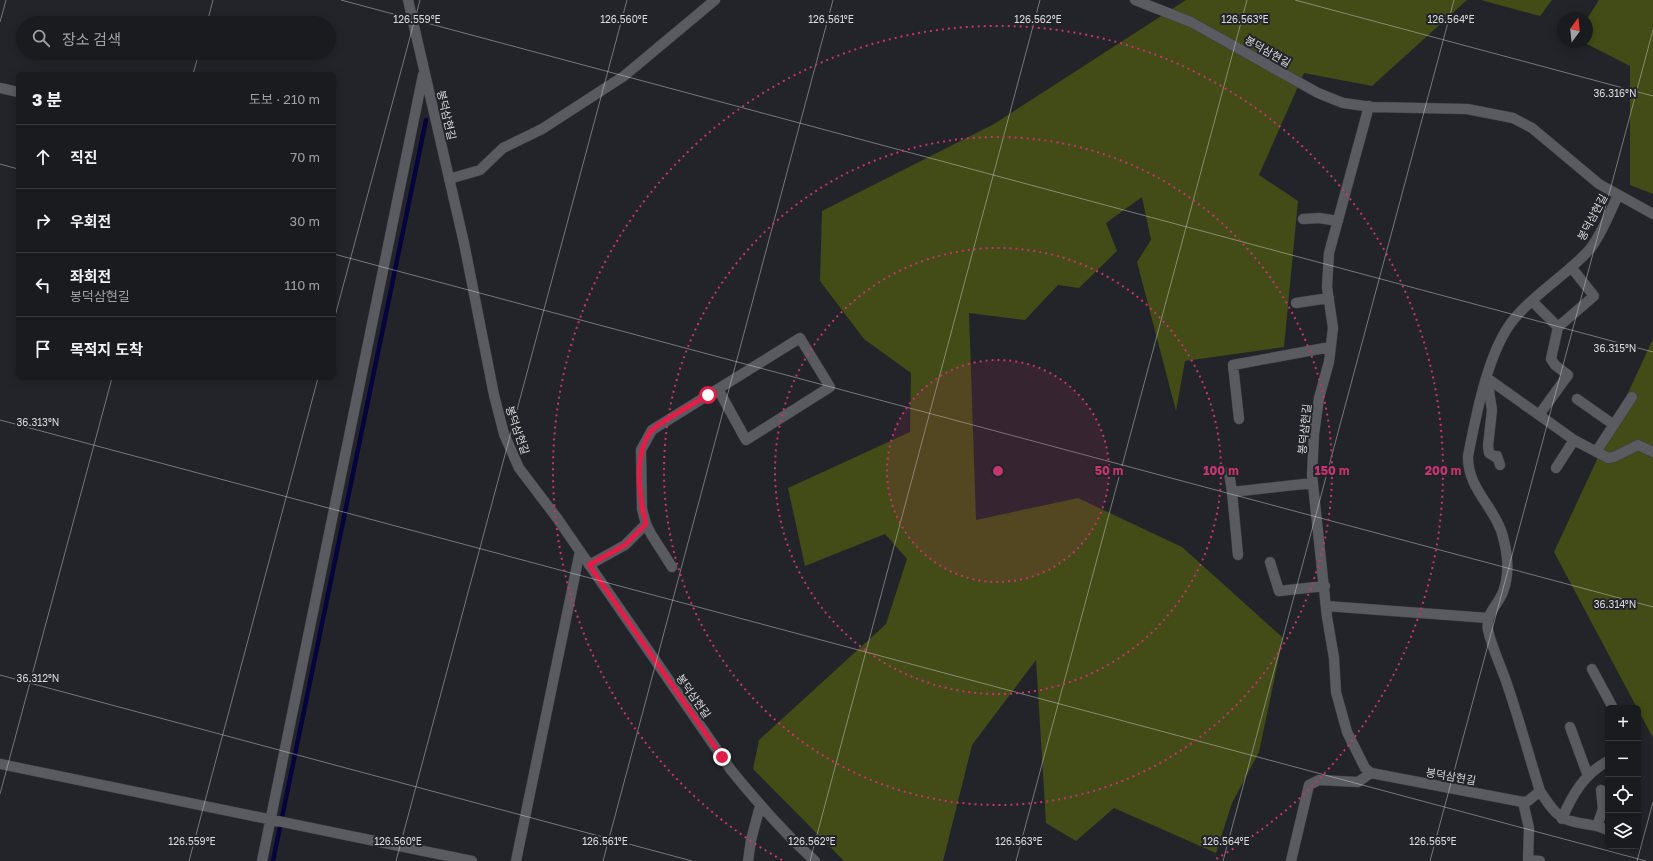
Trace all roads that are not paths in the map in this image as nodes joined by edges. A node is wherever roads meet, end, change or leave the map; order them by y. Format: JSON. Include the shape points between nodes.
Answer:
{"nodes":[{"id":1,"x":408,"y":0,"type":"edge"},
{"id":2,"x":715,"y":0,"type":"edge"},
{"id":3,"x":1135,"y":0,"type":"edge"},
{"id":4,"x":424,"y":71,"type":"junction"},
{"id":5,"x":0,"y":88,"type":"edge"},
{"id":6,"x":16,"y":92,"type":"edge"},
{"id":7,"x":1369,"y":106,"type":"junction"},
{"id":8,"x":449,"y":179,"type":"junction"},
{"id":9,"x":1618,"y":195,"type":"junction"},
{"id":10,"x":1653,"y":214,"type":"edge"},
{"id":11,"x":1302,"y":219,"type":"dead end"},
{"id":12,"x":1338,"y":221,"type":"junction"},
{"id":13,"x":1571,"y":267,"type":"junction"},
{"id":14,"x":1329,"y":298,"type":"junction"},
{"id":15,"x":1532,"y":301,"type":"junction"},
{"id":16,"x":1296,"y":303,"type":"dead end"},
{"id":17,"x":1558,"y":327,"type":"junction"},
{"id":18,"x":1330,"y":347,"type":"junction"},
{"id":19,"x":1487,"y":378,"type":"junction"},
{"id":20,"x":718,"y":389,"type":"junction"},
{"id":21,"x":1632,"y":397,"type":"dead end"},
{"id":22,"x":1577,"y":399,"type":"dead end"},
{"id":23,"x":1539,"y":415,"type":"junction"},
{"id":24,"x":1239,"y":419,"type":"dead end"},
{"id":25,"x":1614,"y":425,"type":"junction"},
{"id":26,"x":1574,"y":440,"type":"junction"},
{"id":27,"x":1596,"y":452,"type":"junction"},
{"id":28,"x":1653,"y":452,"type":"edge"},
{"id":29,"x":1500,"y":465,"type":"dead end"},
{"id":30,"x":1556,"y":468,"type":"dead end"},
{"id":31,"x":1229,"y":472,"type":"dead end"},
{"id":32,"x":1313,"y":483,"type":"junction"},
{"id":33,"x":1232,"y":492,"type":"junction"},
{"id":34,"x":646,"y":524,"type":"junction"},
{"id":35,"x":580,"y":551,"type":"junction"},
{"id":36,"x":1238,"y":555,"type":"dead end"},
{"id":37,"x":1270,"y":562,"type":"dead end"},
{"id":38,"x":589,"y":565,"type":"junction"},
{"id":39,"x":672,"y":567,"type":"dead end"},
{"id":40,"x":1325,"y":586,"type":"junction"},
{"id":41,"x":1326,"y":606,"type":"junction"},
{"id":42,"x":1488,"y":618,"type":"junction"},
{"id":43,"x":1592,"y":670,"type":"dead end"},
{"id":44,"x":1611,"y":705,"type":"edge"},
{"id":45,"x":1570,"y":727,"type":"dead end"},
{"id":46,"x":0,"y":764,"type":"edge"},
{"id":47,"x":1605,"y":764,"type":"edge"},
{"id":48,"x":1371,"y":773,"type":"junction"},
{"id":49,"x":1588,"y":776,"type":"junction"},
{"id":50,"x":1601,"y":790,"type":"dead end"},
{"id":51,"x":1540,"y":791,"type":"junction"},
{"id":52,"x":1523,"y":802,"type":"junction"},
{"id":53,"x":758,"y":803,"type":"junction"},
{"id":54,"x":271,"y":819,"type":"junction"},
{"id":55,"x":1562,"y":819,"type":"junction"},
{"id":56,"x":1596,"y":826,"type":"junction"},
{"id":57,"x":1605,"y":829,"type":"edge"},
{"id":58,"x":1528,"y":860,"type":"edge"},
{"id":59,"x":262,"y":861,"type":"edge"},
{"id":60,"x":472,"y":861,"type":"edge"},
{"id":61,"x":516,"y":861,"type":"edge"},
{"id":62,"x":748,"y":861,"type":"edge"},
{"id":63,"x":814,"y":861,"type":"edge"},
{"id":64,"x":1290,"y":861,"type":"edge"},
{"id":65,"x":1540,"y":861,"type":"edge"}],
"edges":[{"from":1,"to":4,"type":"street","name":"봉덕삼현길"},
{"from":2,"to":8,"type":"street","via":[[624,76],[542,128],[503,148],[480,170]]},
{"from":3,"to":7,"type":"street","name":"봉덕삼현길","via":[[1211,32],[1318,93],[1343,103]]},
{"from":4,"to":8,"type":"street","name":"봉덕삼현길"},
{"from":4,"to":54,"type":"street"},
{"from":5,"to":6,"type":"street"},
{"from":7,"to":9,"type":"street","name":"봉덕삼현길","via":[[1467,109],[1513,118],[1532,128],[1600,184]]},
{"from":7,"to":12,"type":"street","name":"봉덕삼현길"},
{"from":8,"to":35,"type":"street","name":"봉덕삼현길","via":[[504,434],[518,468]]},
{"from":9,"to":10,"type":"street","name":"봉덕삼현길"},
{"from":9,"to":13,"type":"street","name":"봉덕삼현길","via":[[1591,248]]},
{"from":11,"to":12,"type":"street"},
{"from":12,"to":14,"type":"street","name":"봉덕삼현길","via":[[1329,253]]},
{"from":13,"to":15,"type":"street","name":"봉덕삼현길"},
{"from":13,"to":17,"type":"street","via":[[1594,296]]},
{"from":14,"to":16,"type":"street"},
{"from":14,"to":18,"type":"street","name":"봉덕삼현길","via":[[1333,328]]},
{"from":15,"to":17,"type":"street"},
{"from":15,"to":19,"type":"street","name":"봉덕삼현길","via":[[1507,330]]},
{"from":17,"to":23,"type":"street","via":[[1551,359],[1568,375]]},
{"from":18,"to":24,"type":"street","via":[[1233,365]]},
{"from":18,"to":32,"type":"street","name":"봉덕삼현길","via":[[1314,434]]},
{"from":19,"to":23,"type":"street"},
{"from":19,"to":29,"type":"street","via":[[1492,410],[1489,453],[1497,456]]},
{"from":19,"to":42,"type":"street","name":"봉덕삼현길","via":[[1479,405],[1468,465],[1476,489],[1500,528],[1506,551],[1506,584]]},
{"from":20,"to":20,"type":"street","via":[[800,338],[830,387],[746,440]]},
{"from":20,"to":34,"type":"street","via":[[652,430],[641,450],[642,509]]},
{"from":21,"to":25,"type":"street"},
{"from":22,"to":25,"type":"street"},
{"from":23,"to":26,"type":"street"},
{"from":25,"to":27,"type":"street"},
{"from":26,"to":27,"type":"street"},
{"from":26,"to":30,"type":"street"},
{"from":27,"to":28,"type":"street","via":[[1608,458],[1638,445]]},
{"from":31,"to":33,"type":"street"},
{"from":32,"to":33,"type":"street"},
{"from":32,"to":40,"type":"street","name":"봉덕삼현길"},
{"from":33,"to":36,"type":"street"},
{"from":34,"to":38,"type":"street","via":[[625,545]]},
{"from":34,"to":39,"type":"street"},
{"from":35,"to":38,"type":"street","name":"봉덕삼현길"},
{"from":35,"to":61,"type":"street"},
{"from":37,"to":40,"type":"street","via":[[1279,591]]},
{"from":38,"to":53,"type":"street","name":"봉덕삼현길","via":[[731,770]]},
{"from":40,"to":41,"type":"street","name":"봉덕삼현길"},
{"from":41,"to":42,"type":"street"},
{"from":41,"to":48,"type":"street","name":"봉덕삼현길","via":[[1336,692],[1347,732],[1365,768]]},
{"from":42,"to":51,"type":"street","via":[[1488,630],[1508,685]]},
{"from":43,"to":44,"type":"street"},
{"from":45,"to":49,"type":"street"},
{"from":46,"to":54,"type":"street"},
{"from":47,"to":49,"type":"street"},
{"from":48,"to":52,"type":"street","name":"봉덕삼현길"},
{"from":48,"to":64,"type":"street","via":[[1358,782],[1319,780],[1309,785]]},
{"from":49,"to":55,"type":"street","via":[[1573,795]]},
{"from":50,"to":56,"type":"street","via":[[1602,809]]},
{"from":51,"to":52,"type":"street"},
{"from":51,"to":55,"type":"street"},
{"from":52,"to":58,"type":"street","via":[[1529,828]]},
{"from":53,"to":62,"type":"street"},
{"from":53,"to":63,"type":"street","name":"봉덕삼현길"},
{"from":54,"to":59,"type":"street"},
{"from":54,"to":60,"type":"street"},
{"from":55,"to":56,"type":"street"},
{"from":56,"to":57,"type":"street"},
{"from":58,"to":65,"type":"street"}]}
